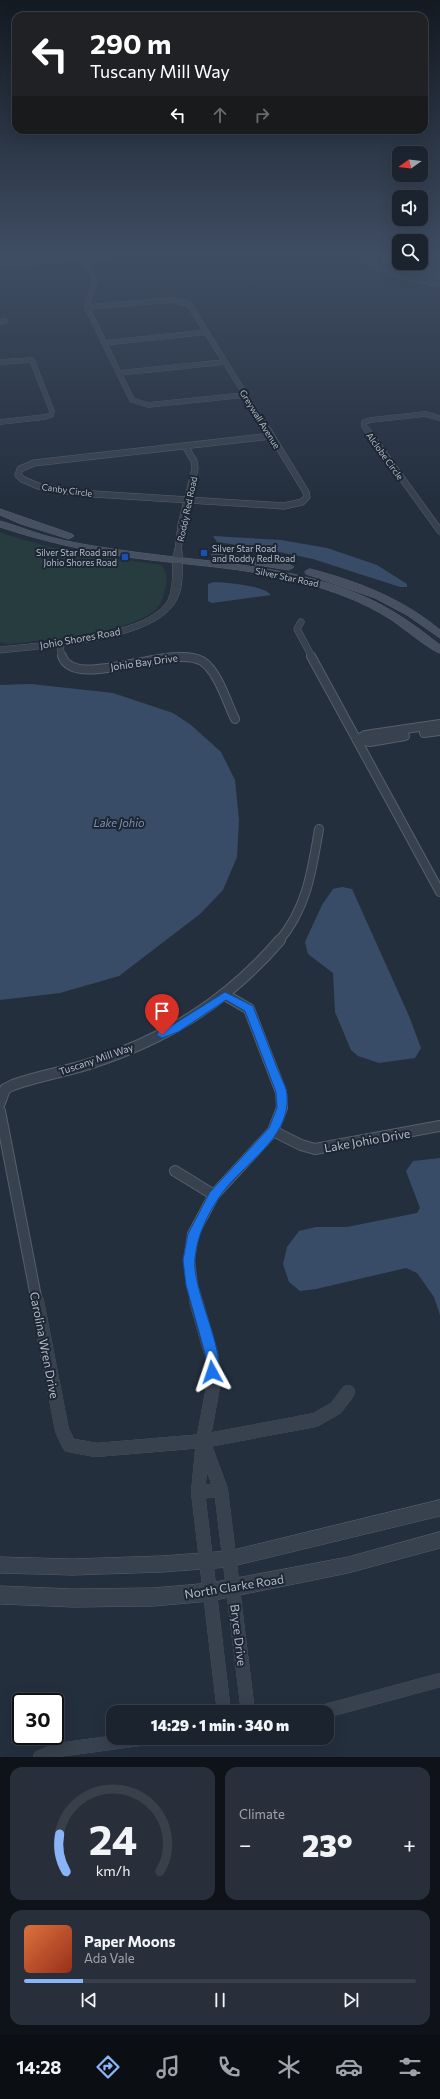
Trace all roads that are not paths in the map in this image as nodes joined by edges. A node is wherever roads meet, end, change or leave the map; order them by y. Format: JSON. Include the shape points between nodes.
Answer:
{"nodes":[{"id":1,"x":100,"y":335,"type":"edge"},
{"id":2,"x":179,"y":335,"type":"edge"},
{"id":3,"x":209,"y":335,"type":"edge"},
{"id":4,"x":104,"y":343,"type":"junction"},
{"id":5,"x":0,"y":362,"type":"edge"},
{"id":6,"x":225,"y":362,"type":"junction"},
{"id":7,"x":119,"y":373,"type":"junction"},
{"id":8,"x":245,"y":395,"type":"junction"},
{"id":9,"x":440,"y":418,"type":"edge"},
{"id":10,"x":0,"y":422,"type":"edge"},
{"id":11,"x":271,"y":436,"type":"junction"},
{"id":12,"x":185,"y":446,"type":"junction"},
{"id":13,"x":188,"y":500,"type":"junction"},
{"id":14,"x":284,"y":506,"type":"joint"},
{"id":15,"x":0,"y":512,"type":"edge"},
{"id":16,"x":0,"y":524,"type":"edge"},
{"id":17,"x":440,"y":531,"type":"edge"},
{"id":18,"x":178,"y":556,"type":"junction"},
{"id":19,"x":301,"y":622,"type":"dead end"},
{"id":20,"x":440,"y":635,"type":"edge"},
{"id":21,"x":59,"y":642,"type":"junction"},
{"id":22,"x":0,"y":650,"type":"edge"},
{"id":23,"x":440,"y":650,"type":"edge"},
{"id":24,"x":235,"y":719,"type":"dead end"},
{"id":25,"x":440,"y":724,"type":"edge"},
{"id":26,"x":426,"y":730,"type":"junction"},
{"id":27,"x":440,"y":731,"type":"edge"},
{"id":28,"x":357,"y":740,"type":"junction"},
{"id":29,"x":319,"y":829,"type":"dead end"},
{"id":30,"x":440,"y":892,"type":"edge"},
{"id":31,"x":225,"y":995,"type":"junction"},
{"id":32,"x":0,"y":1103,"type":"edge"},
{"id":33,"x":0,"y":1111,"type":"edge"},
{"id":34,"x":440,"y":1126,"type":"edge"},
{"id":35,"x":273,"y":1131,"type":"junction"},
{"id":36,"x":175,"y":1171,"type":"dead end"},
{"id":37,"x":214,"y":1195,"type":"junction"},
{"id":38,"x":348,"y":1392,"type":"dead end"},
{"id":39,"x":203,"y":1441,"type":"junction"},
{"id":40,"x":221,"y":1490,"type":"junction"},
{"id":41,"x":198,"y":1492,"type":"junction"},
{"id":42,"x":440,"y":1508,"type":"edge"},
{"id":43,"x":440,"y":1540,"type":"edge"},
{"id":44,"x":229,"y":1558,"type":"junction"},
{"id":45,"x":206,"y":1561,"type":"junction"},
{"id":46,"x":0,"y":1565,"type":"edge"},
{"id":47,"x":233,"y":1588,"type":"junction"},
{"id":48,"x":210,"y":1592,"type":"junction"},
{"id":49,"x":0,"y":1595,"type":"edge"},
{"id":50,"x":440,"y":1680,"type":"edge"},
{"id":51,"x":223,"y":1705,"type":"edge"},
{"id":52,"x":247,"y":1705,"type":"edge"},
{"id":53,"x":334,"y":1709,"type":"edge"},
{"id":54,"x":106,"y":1744,"type":"edge"},
{"id":55,"x":40,"y":1757,"type":"edge"}],
"edges":[{"from":1,"to":4,"type":"street"},
{"from":2,"to":4,"type":"street"},
{"from":3,"to":6,"type":"street","name":"Greywall Avenue"},
{"from":4,"to":7,"type":"street"},
{"from":5,"to":10,"type":"street","via":[[32,360],[52,411],[51,415],[46,417]]},
{"from":6,"to":7,"type":"street"},
{"from":6,"to":8,"type":"street","name":"Greywall Avenue"},
{"from":7,"to":8,"type":"street","via":[[132,400],[148,405]]},
{"from":8,"to":11,"type":"street","name":"Greywall Avenue"},
{"from":9,"to":17,"type":"street","name":"Alclobe Circle","via":[[425,414],[364,422],[364,426]]},
{"from":11,"to":12,"type":"street","name":"Canby Circle"},
{"from":11,"to":14,"type":"street","name":"Greywall Avenue","via":[[307,497],[302,502]]},
{"from":12,"to":13,"type":"street","name":"Roddy Red Road","via":[[194,461],[195,469]]},
{"from":12,"to":13,"type":"street","name":"Canby Circle","via":[[34,464],[20,469],[18,474],[22,479],[55,490]]},
{"from":13,"to":14,"type":"street","name":"Canby Circle"},
{"from":13,"to":18,"type":"street","name":"Roddy Red Road","via":[[181,525]]},
{"from":15,"to":18,"type":"main road","name":"Silver Star Road","via":[[73,537]]},
{"from":16,"to":18,"type":"main road","name":"Silver Star Road","via":[[48,540],[80,547]]},
{"from":18,"to":20,"type":"main road","name":"Silver Star Road","via":[[269,563],[336,579],[399,606]]},
{"from":18,"to":21,"type":"street","name":"Johio Shores Road","via":[[175,590],[169,604],[157,617],[109,635]]},
{"from":18,"to":23,"type":"main road","name":"Silver Star Road","via":[[274,573],[343,592],[405,623]]},
{"from":19,"to":28,"type":"street","via":[[297,629]]},
{"from":21,"to":22,"type":"street","name":"Johio Shores Road"},
{"from":21,"to":24,"type":"street","name":"Johio Bay Drive","via":[[62,658],[67,665],[78,669],[92,670],[172,657],[188,657],[202,661],[212,670]]},
{"from":25,"to":26,"type":"street"},
{"from":26,"to":27,"type":"street"},
{"from":26,"to":28,"type":"street","via":[[370,742]]},
{"from":28,"to":30,"type":"street"},
{"from":29,"to":31,"type":"street","name":"Tuscany Mill Way","via":[[310,883],[293,920],[263,960]]},
{"from":31,"to":32,"type":"street","name":"Tuscany Mill Way","via":[[175,1029],[122,1052],[68,1070],[23,1080],[5,1089]]},
{"from":31,"to":35,"type":"street","via":[[249,1009],[281,1092],[282,1108]]},
{"from":33,"to":39,"type":"street","name":"Carolina Wren Drive","via":[[62,1430],[68,1445],[96,1450]]},
{"from":34,"to":35,"type":"street","name":"Lake Johio Drive","via":[[315,1149]]},
{"from":35,"to":37,"type":"street"},
{"from":36,"to":37,"type":"street"},
{"from":37,"to":39,"type":"street","via":[[193,1234],[189,1260],[192,1285],[212,1357],[213,1387]]},
{"from":38,"to":39,"type":"street","via":[[336,1408],[315,1420]]},
{"from":39,"to":40,"type":"street","name":"Bryce Drive"},
{"from":39,"to":41,"type":"street"},
{"from":40,"to":41,"type":"street"},
{"from":40,"to":44,"type":"street","name":"Bryce Drive"},
{"from":41,"to":45,"type":"street"},
{"from":42,"to":44,"type":"street"},
{"from":43,"to":47,"type":"street","name":"North Clarke Road","via":[[348,1565]]},
{"from":44,"to":45,"type":"street"},
{"from":44,"to":47,"type":"street","name":"Bryce Drive"},
{"from":45,"to":46,"type":"street","via":[[72,1567]]},
{"from":45,"to":48,"type":"street"},
{"from":47,"to":48,"type":"street","name":"North Clarke Road"},
{"from":47,"to":52,"type":"street","name":"Bryce Drive"},
{"from":48,"to":49,"type":"street","name":"North Clarke Road","via":[[154,1597],[73,1598]]},
{"from":48,"to":51,"type":"street"},
{"from":50,"to":53,"type":"street"},
{"from":54,"to":55,"type":"street","via":[[58,1750]]}]}
